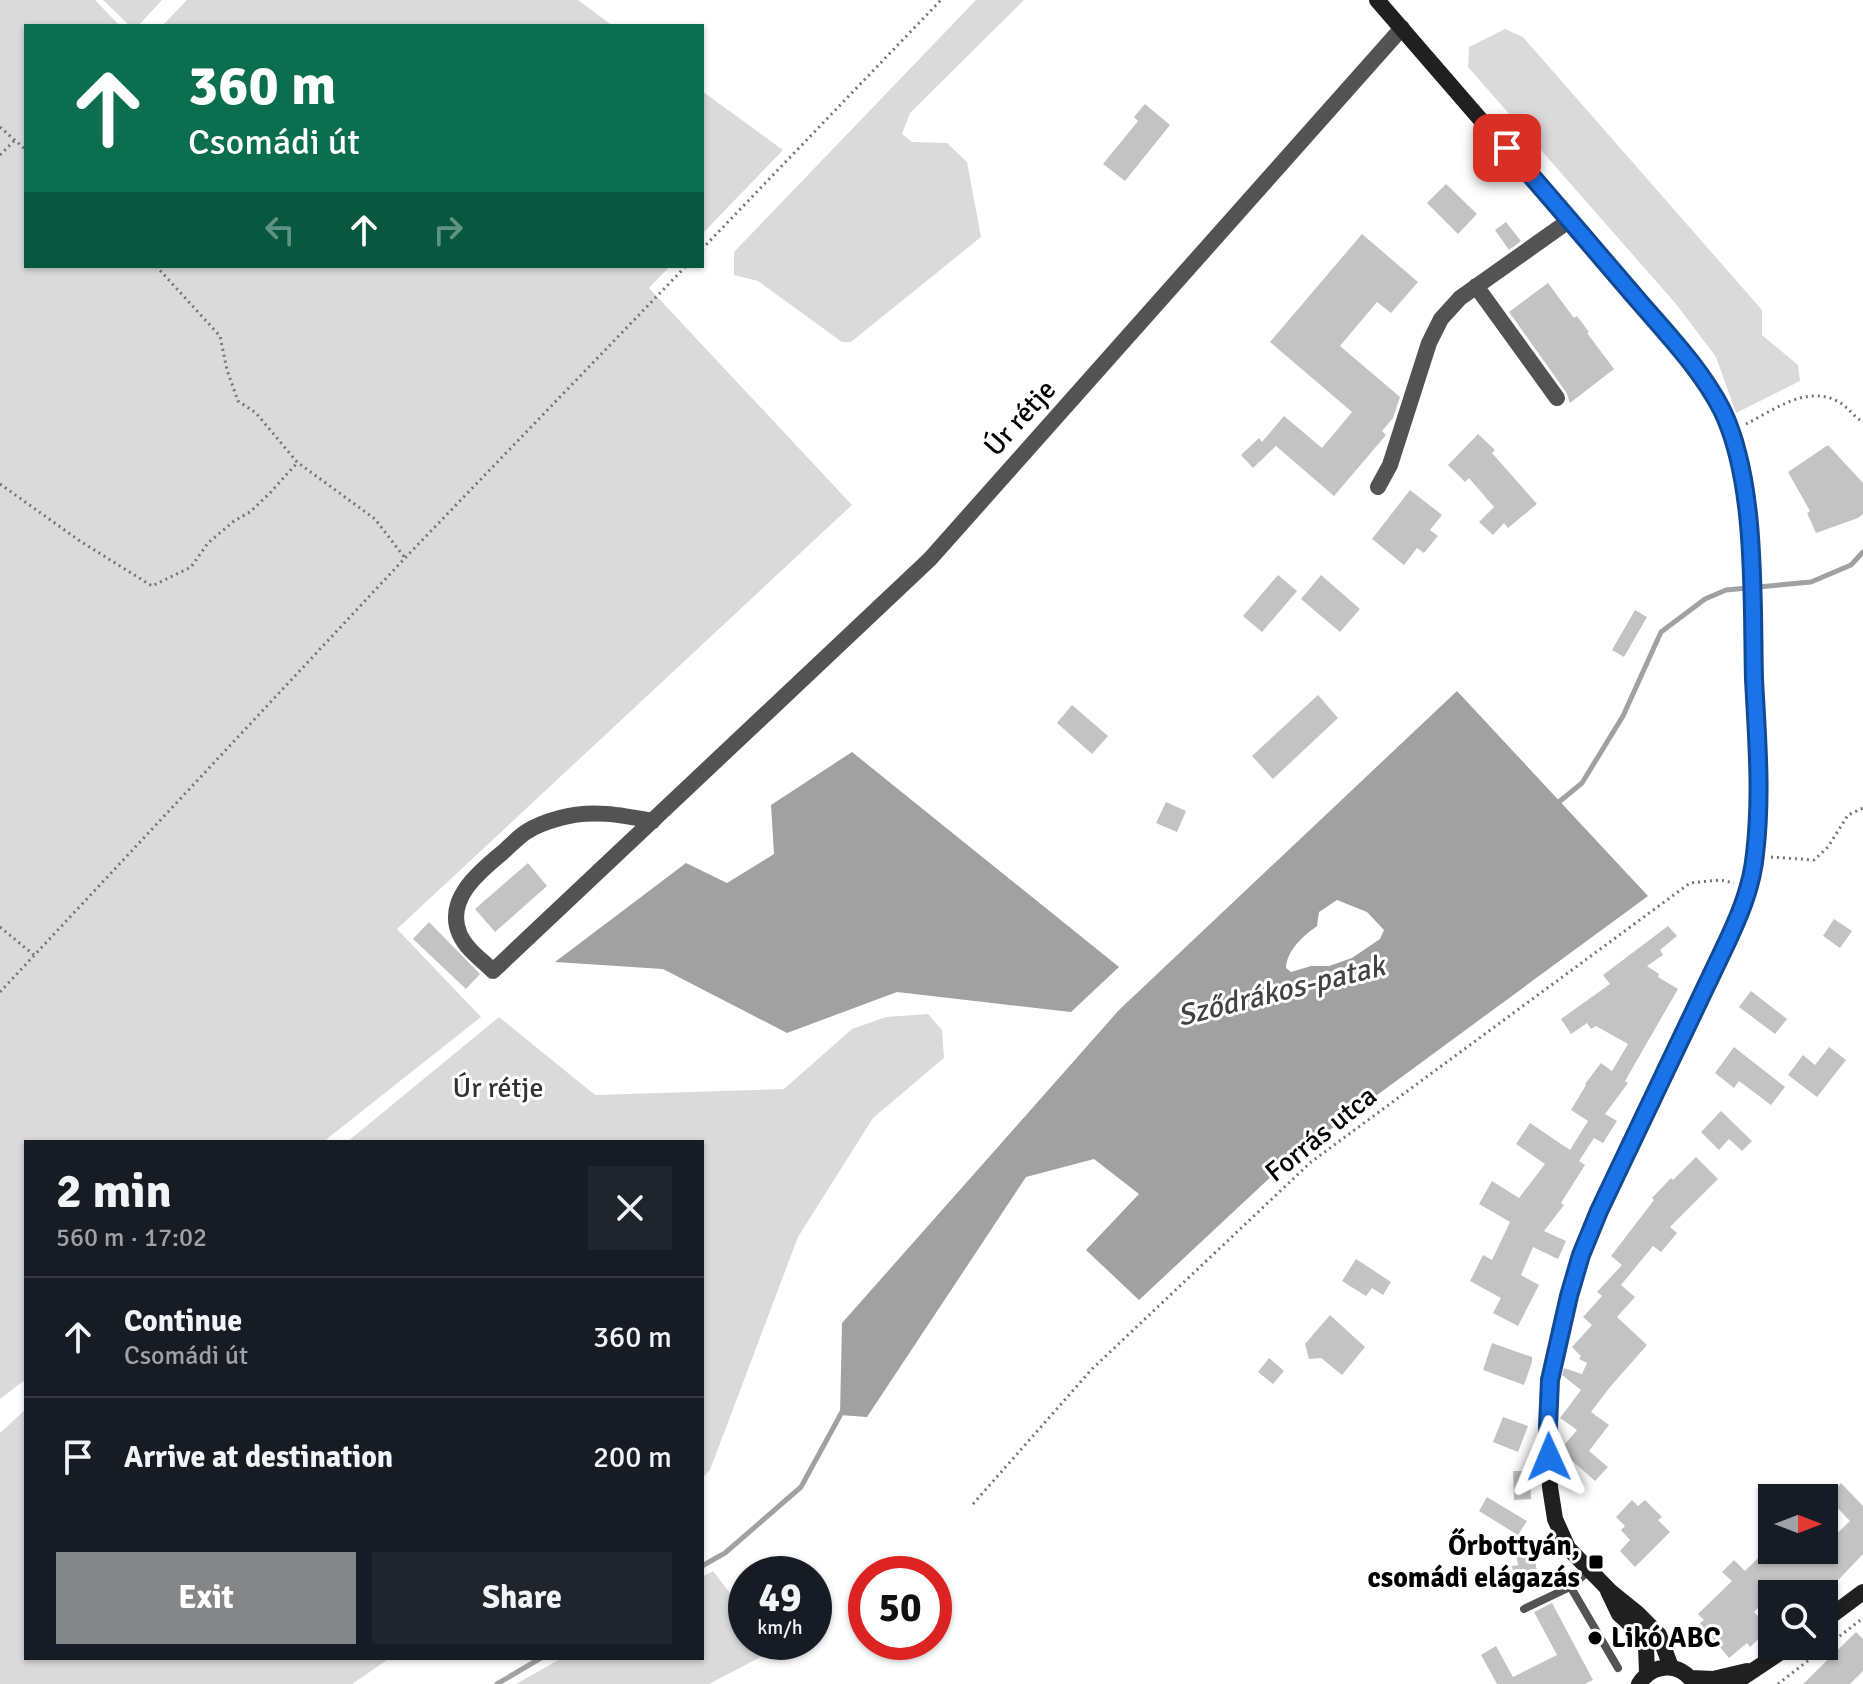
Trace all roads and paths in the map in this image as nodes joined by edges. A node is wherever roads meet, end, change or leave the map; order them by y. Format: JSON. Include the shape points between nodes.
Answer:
{"nodes":[{"id":1,"x":941,"y":0,"type":"edge"},
{"id":2,"x":1377,"y":0,"type":"edge"},
{"id":3,"x":1402,"y":28,"type":"junction"},
{"id":4,"x":0,"y":127,"type":"edge"},
{"id":5,"x":15,"y":140,"type":"junction"},
{"id":6,"x":24,"y":148,"type":"edge"},
{"id":7,"x":0,"y":155,"type":"edge"},
{"id":8,"x":1570,"y":220,"type":"junction"},
{"id":9,"x":704,"y":247,"type":"edge"},
{"id":10,"x":158,"y":268,"type":"edge"},
{"id":11,"x":684,"y":268,"type":"edge"},
{"id":12,"x":1476,"y":286,"type":"junction"},
{"id":13,"x":1557,"y":398,"type":"dead end"},
{"id":14,"x":1863,"y":422,"type":"edge"},
{"id":15,"x":1731,"y":431,"type":"junction"},
{"id":16,"x":297,"y":462,"type":"junction"},
{"id":17,"x":0,"y":484,"type":"edge"},
{"id":18,"x":1378,"y":487,"type":"dead end"},
{"id":19,"x":405,"y":558,"type":"junction"},
{"id":20,"x":1863,"y":808,"type":"edge"},
{"id":21,"x":653,"y":821,"type":"junction"},
{"id":22,"x":1755,"y":856,"type":"junction"},
{"id":23,"x":1749,"y":886,"type":"junction"},
{"id":24,"x":0,"y":927,"type":"edge"},
{"id":25,"x":34,"y":955,"type":"junction"},
{"id":26,"x":0,"y":992,"type":"edge"},
{"id":27,"x":973,"y":1504,"type":"dead end"},
{"id":28,"x":1591,"y":1570,"type":"junction"},
{"id":29,"x":1570,"y":1586,"type":"junction"},
{"id":30,"x":1605,"y":1586,"type":"junction"},
{"id":31,"x":1863,"y":1592,"type":"edge"},
{"id":32,"x":1524,"y":1609,"type":"dead end"},
{"id":33,"x":1838,"y":1611,"type":"edge"},
{"id":34,"x":1863,"y":1618,"type":"edge"},
{"id":35,"x":1770,"y":1660,"type":"edge"},
{"id":36,"x":1671,"y":1667,"type":"junction"},
{"id":37,"x":1618,"y":1668,"type":"dead end"},
{"id":38,"x":1643,"y":1679,"type":"edge"},
{"id":39,"x":1743,"y":1679,"type":"edge"},
{"id":40,"x":1692,"y":1681,"type":"edge"},
{"id":41,"x":1778,"y":1684,"type":"edge"}],
"edges":[{"from":1,"to":9,"type":"path"},
{"from":2,"to":3,"type":"main road"},
{"from":3,"to":8,"type":"main road"},
{"from":3,"to":21,"type":"street","name":"Úr rétje","via":[[930,559]]},
{"from":4,"to":5,"type":"path"},
{"from":5,"to":6,"type":"path"},
{"from":5,"to":7,"type":"path"},
{"from":8,"to":12,"type":"street"},
{"from":8,"to":15,"type":"main road","via":[[1693,365]]},
{"from":10,"to":16,"type":"path","via":[[220,336],[238,401],[256,413]]},
{"from":11,"to":19,"type":"path"},
{"from":12,"to":13,"type":"street"},
{"from":12,"to":18,"type":"street","via":[[1441,319],[1429,343]]},
{"from":14,"to":15,"type":"path","via":[[1837,401],[1818,394]]},
{"from":15,"to":22,"type":"main road","via":[[1748,515],[1751,567],[1759,812]]},
{"from":16,"to":17,"type":"path","via":[[250,512],[208,543],[191,567],[152,586]]},
{"from":16,"to":19,"type":"path","via":[[375,519]]},
{"from":19,"to":25,"type":"path"},
{"from":20,"to":22,"type":"path","via":[[1848,815],[1814,860]]},
{"from":21,"to":21,"type":"street","name":"Úr rétje","via":[[493,971],[459,934],[456,914],[474,877],[526,832],[561,817],[591,813]]},
{"from":22,"to":23,"type":"main road"},
{"from":23,"to":27,"type":"path","name":"Forrás utca","via":[[1720,880],[1690,883],[1311,1162],[1091,1370]]},
{"from":23,"to":28,"type":"main road","via":[[1599,1211],[1569,1296],[1550,1380],[1550,1487],[1555,1519],[1568,1548]]},
{"from":24,"to":25,"type":"path"},
{"from":25,"to":26,"type":"path"},
{"from":28,"to":29,"type":"lane"},
{"from":28,"to":30,"type":"main road"},
{"from":29,"to":32,"type":"lane"},
{"from":29,"to":37,"type":"lane"},
{"from":30,"to":36,"type":"main road","via":[[1659,1635]]},
{"from":30,"to":38,"type":"main road","via":[[1619,1614],[1646,1647]]},
{"from":31,"to":33,"type":"main road"},
{"from":34,"to":41,"type":"path"},
{"from":35,"to":39,"type":"main road"},
{"from":36,"to":38,"type":"main road","via":[[1656,1669]]},
{"from":36,"to":40,"type":"main road"},
{"from":39,"to":40,"type":"main road"}]}
